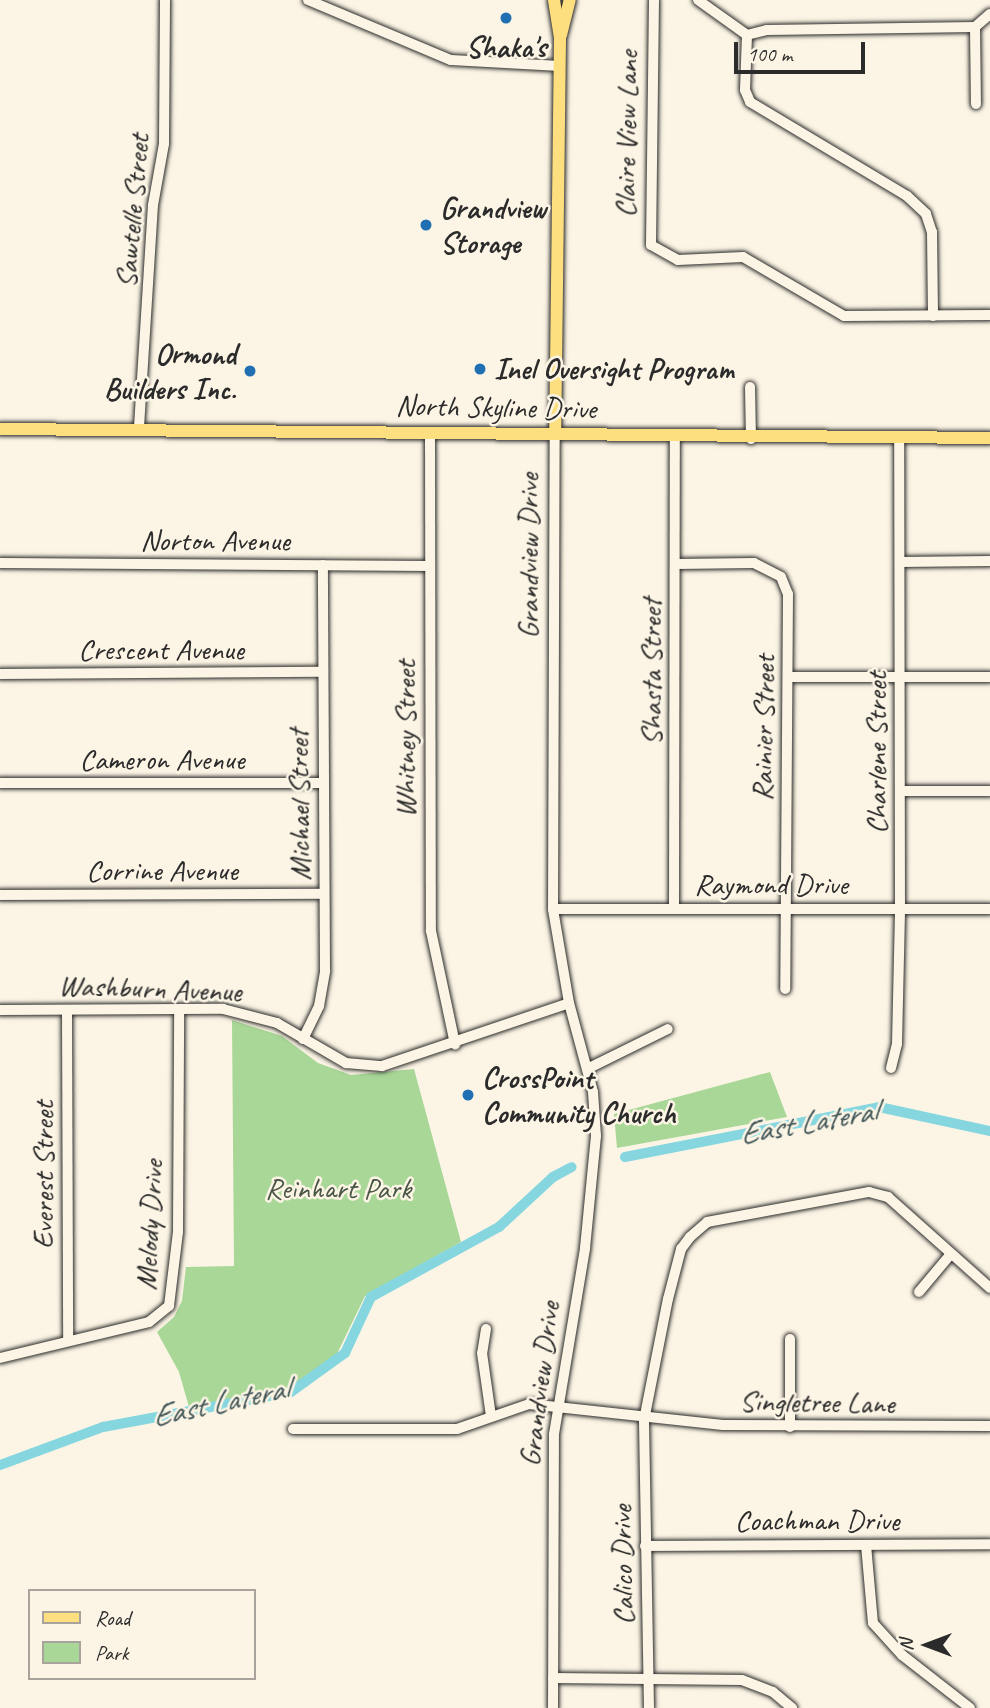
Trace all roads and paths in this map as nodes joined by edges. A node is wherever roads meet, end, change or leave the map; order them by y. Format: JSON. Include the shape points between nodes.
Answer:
{"nodes":[{"id":1,"x":165,"y":0,"type":"edge"},
{"id":2,"x":308,"y":0,"type":"edge"},
{"id":3,"x":554,"y":0,"type":"edge"},
{"id":4,"x":570,"y":0,"type":"edge"},
{"id":5,"x":654,"y":0,"type":"edge"},
{"id":6,"x":698,"y":0,"type":"edge"},
{"id":7,"x":990,"y":13,"type":"edge"},
{"id":8,"x":975,"y":27,"type":"junction"},
{"id":9,"x":747,"y":35,"type":"junction"},
{"id":10,"x":561,"y":39,"type":"junction"},
{"id":11,"x":560,"y":66,"type":"junction"},
{"id":12,"x":976,"y":104,"type":"dead end"},
{"id":13,"x":990,"y":315,"type":"edge"},
{"id":14,"x":933,"y":316,"type":"junction"},
{"id":15,"x":750,"y":387,"type":"dead end"},
{"id":16,"x":139,"y":427,"type":"junction"},
{"id":17,"x":0,"y":429,"type":"edge"},
{"id":18,"x":430,"y":432,"type":"junction"},
{"id":19,"x":555,"y":434,"type":"junction"},
{"id":20,"x":675,"y":437,"type":"junction"},
{"id":21,"x":899,"y":437,"type":"junction"},
{"id":22,"x":990,"y":438,"type":"edge"},
{"id":23,"x":751,"y":439,"type":"junction"},
{"id":24,"x":990,"y":561,"type":"edge"},
{"id":25,"x":900,"y":562,"type":"junction"},
{"id":26,"x":0,"y":564,"type":"edge"},
{"id":27,"x":676,"y":564,"type":"junction"},
{"id":28,"x":323,"y":565,"type":"junction"},
{"id":29,"x":430,"y":566,"type":"junction"},
{"id":30,"x":321,"y":672,"type":"junction"},
{"id":31,"x":0,"y":674,"type":"edge"},
{"id":32,"x":789,"y":677,"type":"junction"},
{"id":33,"x":901,"y":677,"type":"junction"},
{"id":34,"x":990,"y":677,"type":"edge"},
{"id":35,"x":0,"y":783,"type":"edge"},
{"id":36,"x":323,"y":783,"type":"junction"},
{"id":37,"x":900,"y":791,"type":"junction"},
{"id":38,"x":990,"y":791,"type":"edge"},
{"id":39,"x":324,"y":894,"type":"junction"},
{"id":40,"x":0,"y":895,"type":"edge"},
{"id":41,"x":674,"y":908,"type":"junction"},
{"id":42,"x":553,"y":909,"type":"junction"},
{"id":43,"x":900,"y":909,"type":"junction"},
{"id":44,"x":990,"y":909,"type":"edge"},
{"id":45,"x":786,"y":910,"type":"junction"},
{"id":46,"x":785,"y":989,"type":"dead end"},
{"id":47,"x":569,"y":1003,"type":"junction"},
{"id":48,"x":179,"y":1009,"type":"junction"},
{"id":49,"x":0,"y":1010,"type":"edge"},
{"id":50,"x":67,"y":1010,"type":"junction"},
{"id":51,"x":668,"y":1029,"type":"dead end"},
{"id":52,"x":303,"y":1040,"type":"junction"},
{"id":53,"x":455,"y":1044,"type":"junction"},
{"id":54,"x":891,"y":1068,"type":"dead end"},
{"id":55,"x":587,"y":1069,"type":"junction"},
{"id":56,"x":950,"y":1255,"type":"junction"},
{"id":57,"x":990,"y":1288,"type":"edge"},
{"id":58,"x":919,"y":1292,"type":"dead end"},
{"id":59,"x":486,"y":1329,"type":"dead end"},
{"id":60,"x":790,"y":1339,"type":"dead end"},
{"id":61,"x":68,"y":1340,"type":"junction"},
{"id":62,"x":0,"y":1358,"type":"edge"},
{"id":63,"x":556,"y":1407,"type":"junction"},
{"id":64,"x":491,"y":1416,"type":"junction"},
{"id":65,"x":644,"y":1420,"type":"junction"},
{"id":66,"x":990,"y":1426,"type":"edge"},
{"id":67,"x":789,"y":1427,"type":"junction"},
{"id":68,"x":293,"y":1429,"type":"dead end"},
{"id":69,"x":990,"y":1544,"type":"edge"},
{"id":70,"x":866,"y":1545,"type":"junction"},
{"id":71,"x":645,"y":1546,"type":"junction"},
{"id":72,"x":650,"y":1677,"type":"junction"},
{"id":73,"x":553,"y":1678,"type":"junction"},
{"id":74,"x":553,"y":1708,"type":"edge"},
{"id":75,"x":649,"y":1708,"type":"edge"},
{"id":76,"x":792,"y":1708,"type":"edge"},
{"id":77,"x":970,"y":1708,"type":"edge"}],
"edges":[{"from":1,"to":16,"type":"street","name":"Sawtelle Street","via":[[165,122],[153,205]]},
{"from":2,"to":11,"type":"street","via":[[450,60]]},
{"from":3,"to":10,"type":"main road","name":"Grandview Drive"},
{"from":4,"to":10,"type":"main road","name":"Grandview Drive"},
{"from":5,"to":14,"type":"street","name":"Claire View Lane","via":[[651,245],[678,260],[743,257],[844,316]]},
{"from":6,"to":9,"type":"street"},
{"from":7,"to":8,"type":"street"},
{"from":8,"to":9,"type":"street","via":[[767,30]]},
{"from":8,"to":12,"type":"street"},
{"from":9,"to":14,"type":"street","via":[[745,90],[750,102],[907,196],[926,214],[932,232]]},
{"from":10,"to":11,"type":"main road","name":"Grandview Drive"},
{"from":11,"to":19,"type":"main road","name":"Grandview Drive"},
{"from":13,"to":14,"type":"street","name":"Claire View Lane"},
{"from":15,"to":23,"type":"street"},
{"from":16,"to":17,"type":"main road","name":"North Skyline Drive"},
{"from":16,"to":18,"type":"main road","name":"North Skyline Drive"},
{"from":18,"to":19,"type":"main road","name":"North Skyline Drive"},
{"from":18,"to":29,"type":"street","name":"Whitney Street"},
{"from":19,"to":20,"type":"main road","name":"North Skyline Drive"},
{"from":19,"to":42,"type":"street","name":"Grandview Drive"},
{"from":20,"to":23,"type":"main road","name":"North Skyline Drive"},
{"from":20,"to":27,"type":"street","name":"Shasta Street"},
{"from":21,"to":22,"type":"main road","name":"North Skyline Drive"},
{"from":21,"to":23,"type":"main road","name":"North Skyline Drive"},
{"from":21,"to":25,"type":"street","name":"Charlene Street"},
{"from":24,"to":25,"type":"street"},
{"from":25,"to":33,"type":"street","name":"Charlene Street"},
{"from":26,"to":28,"type":"street","name":"Norton Avenue"},
{"from":27,"to":32,"type":"street","name":"Rainier Street","via":[[754,563],[781,577],[788,594]]},
{"from":27,"to":41,"type":"street","name":"Shasta Street"},
{"from":28,"to":29,"type":"street","name":"Norton Avenue"},
{"from":28,"to":30,"type":"street","name":"Michael Street"},
{"from":29,"to":53,"type":"street","name":"Whitney Street","via":[[432,931],[437,978]]},
{"from":30,"to":31,"type":"street","name":"Crescent Avenue"},
{"from":30,"to":36,"type":"street","name":"Michael Street"},
{"from":32,"to":33,"type":"street"},
{"from":32,"to":45,"type":"street","name":"Rainier Street"},
{"from":33,"to":34,"type":"street"},
{"from":33,"to":37,"type":"street","name":"Charlene Street"},
{"from":35,"to":36,"type":"street","name":"Cameron Avenue"},
{"from":36,"to":39,"type":"street","name":"Michael Street"},
{"from":37,"to":38,"type":"street"},
{"from":37,"to":43,"type":"street","name":"Charlene Street"},
{"from":39,"to":40,"type":"street","name":"Corrine Avenue"},
{"from":39,"to":52,"type":"street","name":"Michael Street","via":[[324,986]]},
{"from":41,"to":42,"type":"street","name":"Raymond Drive"},
{"from":41,"to":45,"type":"street","name":"Raymond Drive"},
{"from":42,"to":47,"type":"street","name":"Grandview Drive"},
{"from":43,"to":44,"type":"street","name":"Raymond Drive"},
{"from":43,"to":45,"type":"street","name":"Raymond Drive"},
{"from":43,"to":54,"type":"street","name":"Charlene Street","via":[[897,1044]]},
{"from":45,"to":46,"type":"street","name":"Rainier Street"},
{"from":47,"to":53,"type":"street","name":"Washburn Avenue"},
{"from":47,"to":55,"type":"street","name":"Grandview Drive"},
{"from":48,"to":50,"type":"street","name":"Washburn Avenue"},
{"from":48,"to":52,"type":"street","name":"Washburn Avenue","via":[[245,1013]]},
{"from":48,"to":61,"type":"street","name":"Melody Drive","via":[[173,1297],[149,1322]]},
{"from":49,"to":50,"type":"street","name":"Washburn Avenue"},
{"from":50,"to":61,"type":"street","name":"Everest Street"},
{"from":51,"to":55,"type":"street"},
{"from":52,"to":53,"type":"street","name":"Washburn Avenue","via":[[330,1056],[366,1066],[397,1064]]},
{"from":55,"to":63,"type":"street","name":"Grandview Drive","via":[[596,1129],[592,1187]]},
{"from":56,"to":57,"type":"street","name":"Calico Drive"},
{"from":56,"to":58,"type":"street"},
{"from":56,"to":65,"type":"street","name":"Calico Drive","via":[[888,1197],[869,1192],[707,1222],[681,1249]]},
{"from":59,"to":64,"type":"street","via":[[482,1353]]},
{"from":60,"to":67,"type":"street"},
{"from":61,"to":62,"type":"street","name":"Melody Drive"},
{"from":63,"to":64,"type":"street","name":"Singletree Lane","via":[[529,1404]]},
{"from":63,"to":65,"type":"street","name":"Singletree Lane"},
{"from":63,"to":73,"type":"street","name":"Grandview Drive"},
{"from":64,"to":68,"type":"street","name":"Singletree Lane","via":[[457,1429]]},
{"from":65,"to":67,"type":"street","name":"Singletree Lane"},
{"from":65,"to":71,"type":"street","name":"Calico Drive"},
{"from":66,"to":67,"type":"street","name":"Singletree Lane"},
{"from":69,"to":70,"type":"street","name":"Coachman Drive"},
{"from":70,"to":71,"type":"street","name":"Coachman Drive"},
{"from":70,"to":77,"type":"street","via":[[873,1623],[902,1655]]},
{"from":71,"to":72,"type":"street","name":"Calico Drive"},
{"from":72,"to":73,"type":"street"},
{"from":72,"to":75,"type":"street","name":"Calico Drive"},
{"from":72,"to":76,"type":"street","via":[[742,1680],[773,1692]]},
{"from":73,"to":74,"type":"street","name":"Grandview Drive"}]}
